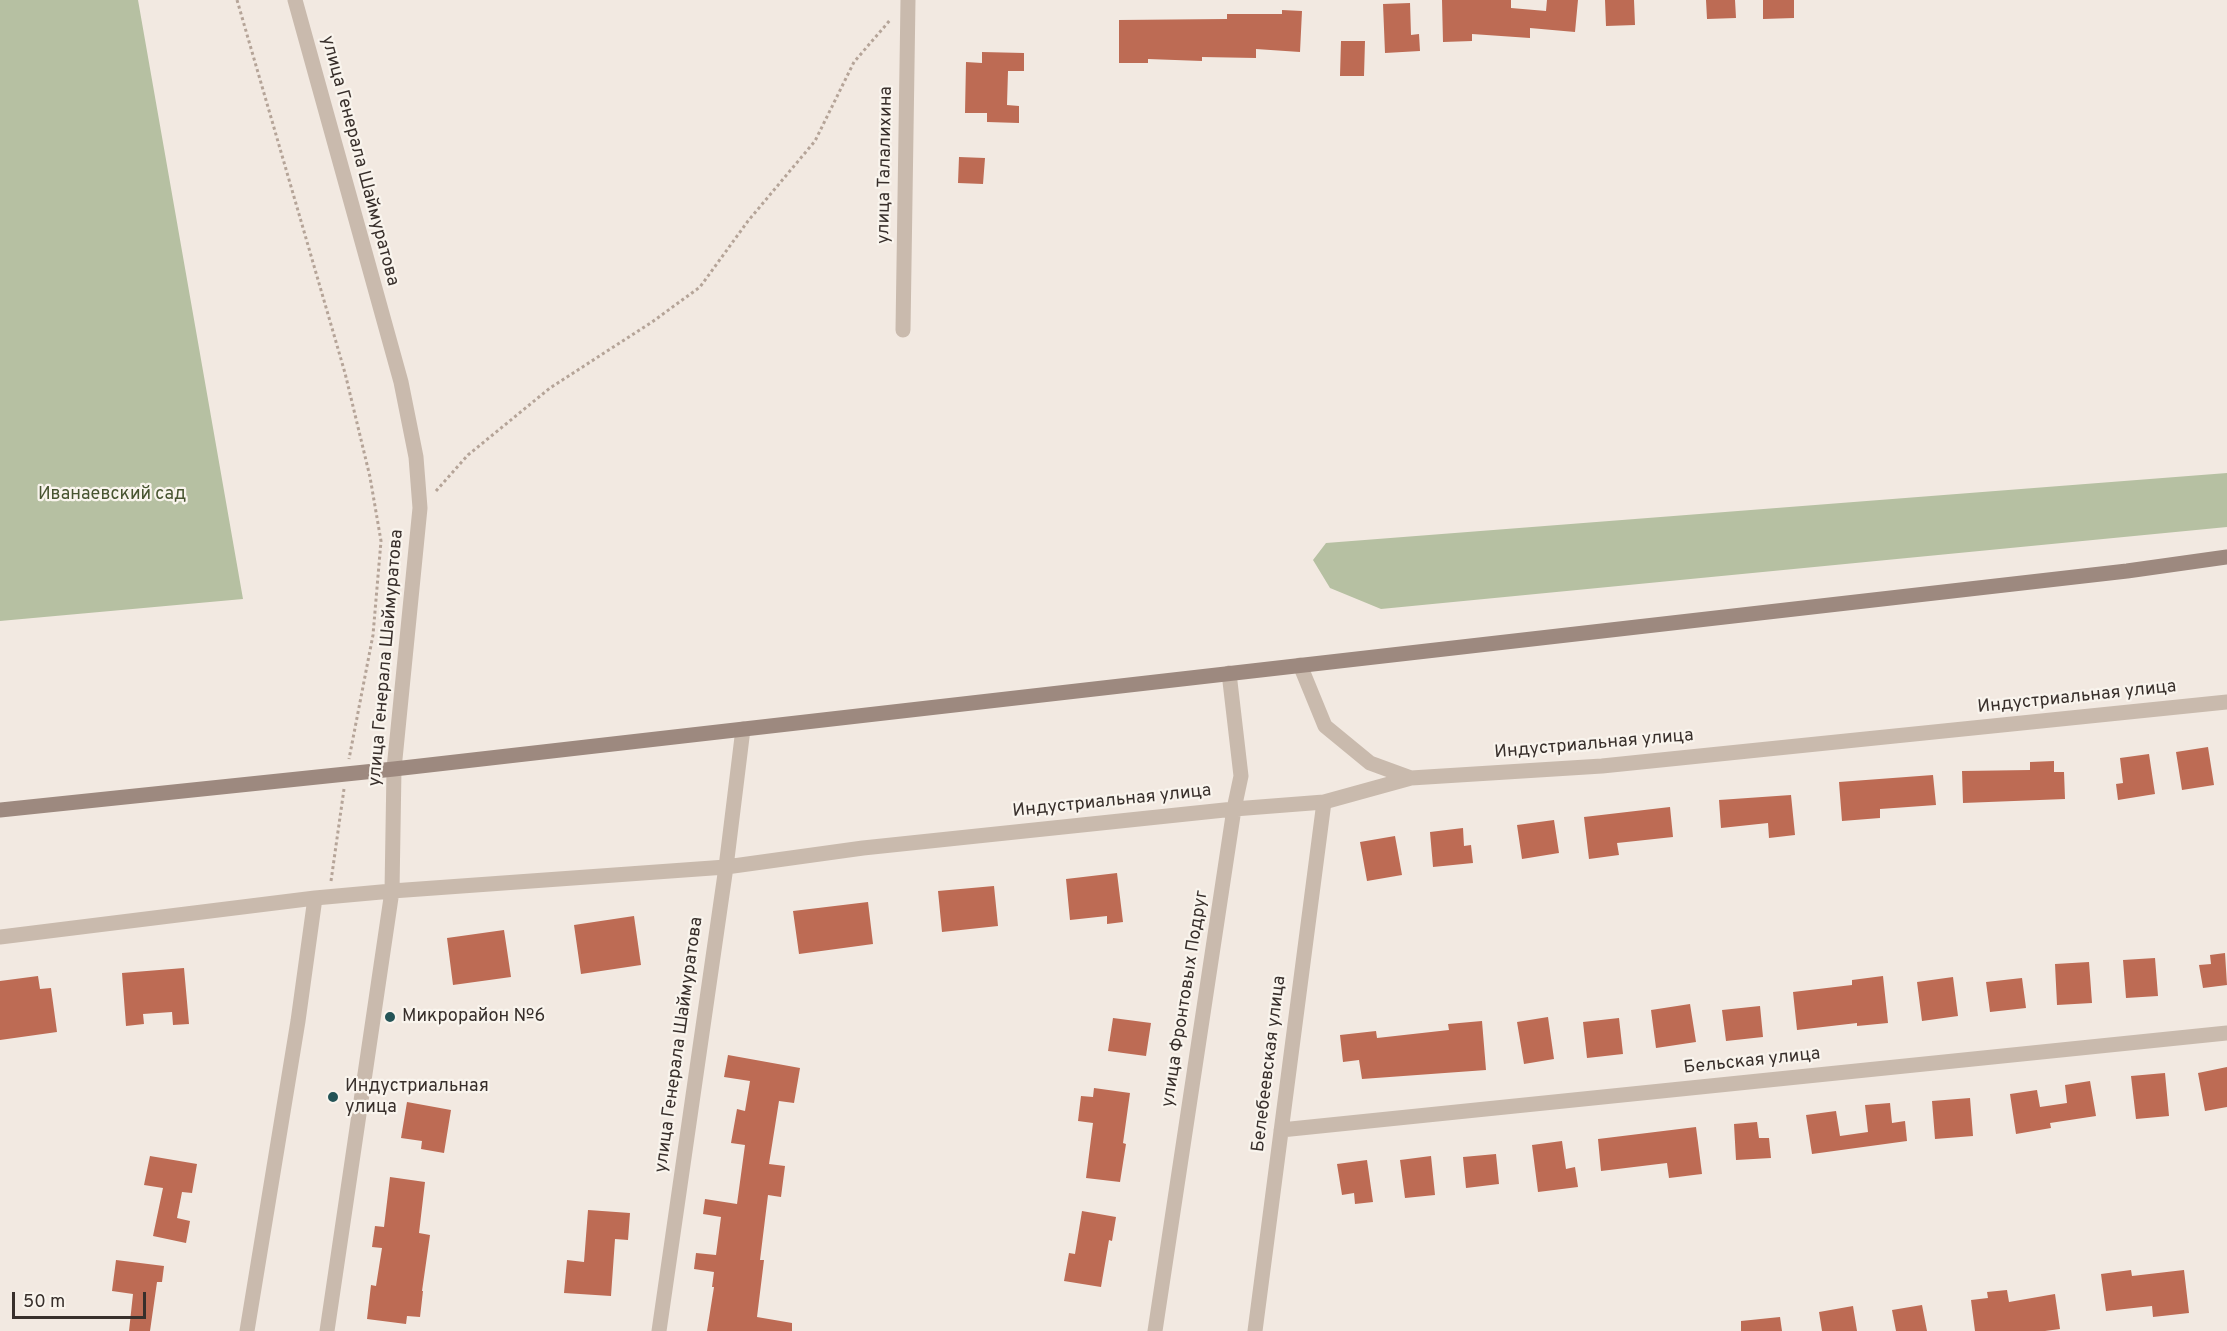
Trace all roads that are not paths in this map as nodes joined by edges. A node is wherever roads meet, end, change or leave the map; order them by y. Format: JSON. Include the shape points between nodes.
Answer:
{"nodes":[{"id":1,"x":295,"y":0,"type":"edge"},
{"id":2,"x":908,"y":0,"type":"edge"},
{"id":3,"x":903,"y":330,"type":"dead end"},
{"id":4,"x":2227,"y":557,"type":"edge"},
{"id":5,"x":1300,"y":665,"type":"junction"},
{"id":6,"x":1229,"y":673,"type":"junction"},
{"id":7,"x":2227,"y":702,"type":"edge"},
{"id":8,"x":743,"y":729,"type":"junction"},
{"id":9,"x":394,"y":769,"type":"junction"},
{"id":10,"x":1411,"y":778,"type":"junction"},
{"id":11,"x":1324,"y":801,"type":"junction"},
{"id":12,"x":1234,"y":809,"type":"junction"},
{"id":13,"x":0,"y":810,"type":"edge"},
{"id":14,"x":726,"y":867,"type":"junction"},
{"id":15,"x":392,"y":891,"type":"junction"},
{"id":16,"x":322,"y":898,"type":"junction"},
{"id":17,"x":0,"y":937,"type":"edge"},
{"id":18,"x":2227,"y":1033,"type":"edge"},
{"id":19,"x":1281,"y":1130,"type":"junction"},
{"id":20,"x":247,"y":1331,"type":"edge"},
{"id":21,"x":327,"y":1331,"type":"edge"},
{"id":22,"x":659,"y":1331,"type":"edge"},
{"id":23,"x":1155,"y":1331,"type":"edge"},
{"id":24,"x":1255,"y":1331,"type":"edge"}],
"edges":[{"from":1,"to":9,"type":"street","name":"улица Генерала Шаймуратова","via":[[401,382],[416,457],[420,508]]},
{"from":2,"to":3,"type":"street","name":"улица Талалихина"},
{"from":4,"to":5,"type":"street"},
{"from":5,"to":6,"type":"street"},
{"from":5,"to":10,"type":"street","via":[[1325,726],[1370,763]]},
{"from":6,"to":8,"type":"street"},
{"from":6,"to":12,"type":"street","name":"улица Фронтовых Подруг","via":[[1240,776]]},
{"from":7,"to":10,"type":"street","name":"Индустриальная улица","via":[[1602,766]]},
{"from":8,"to":9,"type":"street"},
{"from":8,"to":14,"type":"street","name":"улица Генерала Шаймуратова"},
{"from":9,"to":13,"type":"street"},
{"from":9,"to":15,"type":"street","name":"улица Генерала Шаймуратова"},
{"from":10,"to":11,"type":"street","name":"Индустриальная улица"},
{"from":11,"to":12,"type":"street","name":"Индустриальная улица"},
{"from":11,"to":19,"type":"street","name":"Белебеевская улица"},
{"from":12,"to":14,"type":"street","name":"Индустриальная улица","via":[[863,848]]},
{"from":12,"to":23,"type":"street","name":"улица Фронтовых Подруг"},
{"from":14,"to":15,"type":"street","name":"Индустриальная улица"},
{"from":14,"to":22,"type":"street","name":"улица Генерала Шаймуратова"},
{"from":15,"to":16,"type":"street","name":"Индустриальная улица"},
{"from":15,"to":21,"type":"street","name":"улица Генерала Шаймуратова"},
{"from":16,"to":17,"type":"street","name":"Индустриальная улица"},
{"from":16,"to":20,"type":"street"},
{"from":18,"to":19,"type":"street","name":"Бельская улица"},
{"from":19,"to":24,"type":"street","name":"Белебеевская улица"}]}
